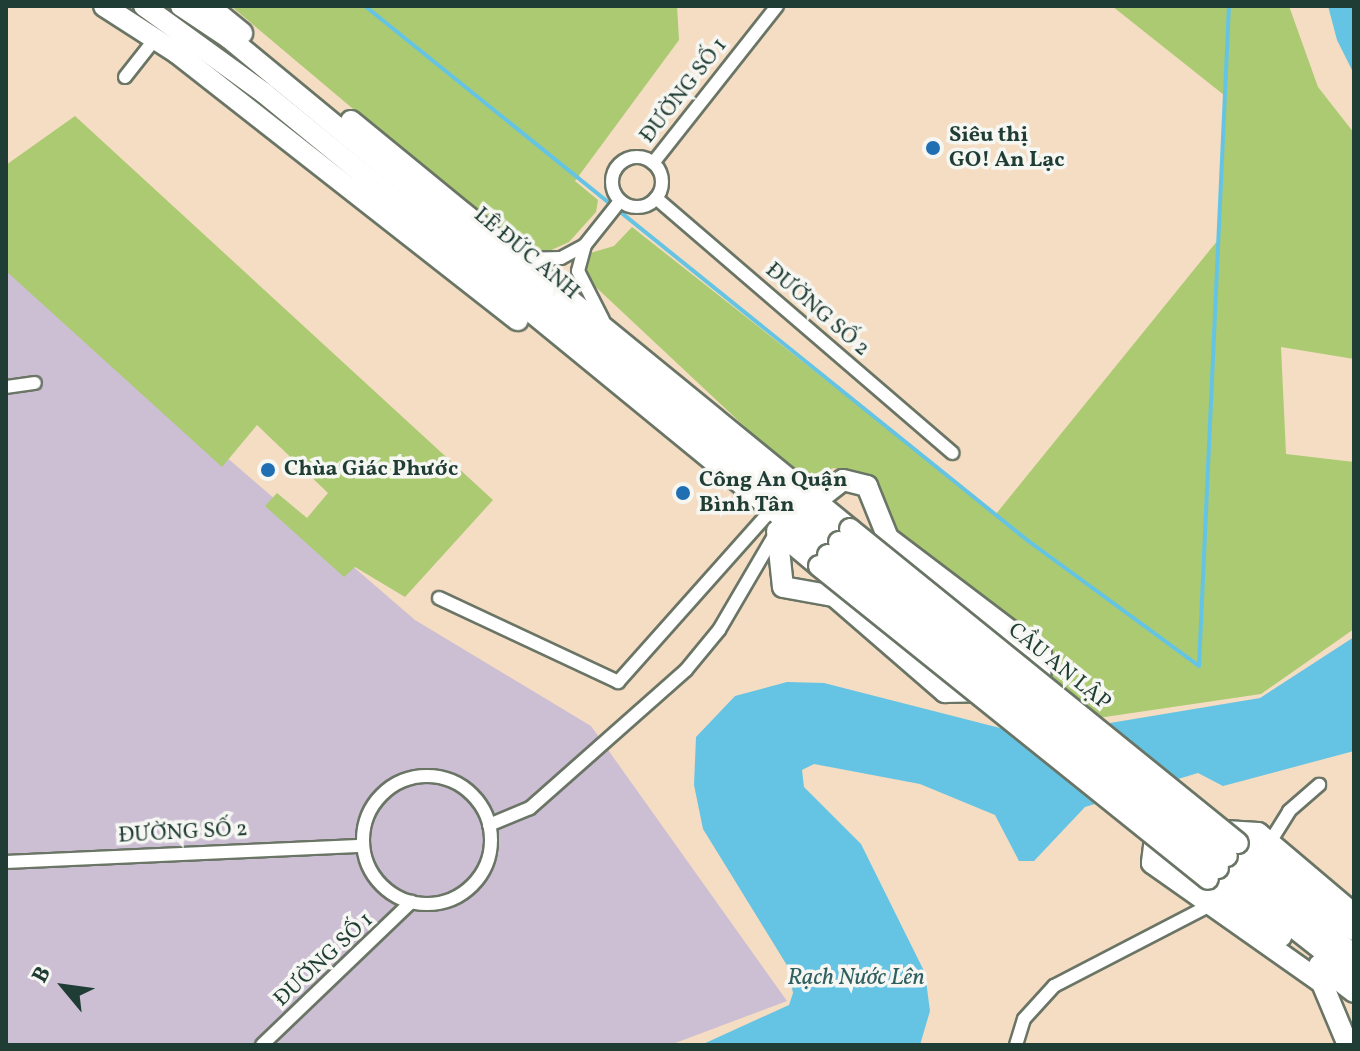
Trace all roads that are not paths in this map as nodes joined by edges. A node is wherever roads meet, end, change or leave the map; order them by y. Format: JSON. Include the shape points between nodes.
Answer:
{"nodes":[{"id":1,"x":104,"y":6,"type":"edge"},
{"id":2,"x":144,"y":6,"type":"edge"},
{"id":3,"x":181,"y":6,"type":"edge"},
{"id":4,"x":209,"y":6,"type":"edge"},
{"id":5,"x":777,"y":6,"type":"edge"},
{"id":6,"x":155,"y":39,"type":"junction"},
{"id":7,"x":125,"y":77,"type":"dead end"},
{"id":8,"x":653,"y":163,"type":"junction"},
{"id":9,"x":656,"y":198,"type":"junction"},
{"id":10,"x":620,"y":201,"type":"junction"},
{"id":11,"x":585,"y":245,"type":"junction"},
{"id":12,"x":519,"y":259,"type":"junction"},
{"id":13,"x":609,"y":330,"type":"junction"},
{"id":14,"x":595,"y":368,"type":"junction"},
{"id":15,"x":35,"y":383,"type":"dead end"},
{"id":16,"x":6,"y":387,"type":"edge"},
{"id":17,"x":952,"y":453,"type":"dead end"},
{"id":18,"x":816,"y":501,"type":"junction"},
{"id":19,"x":774,"y":520,"type":"junction"},
{"id":20,"x":834,"y":548,"type":"junction"},
{"id":21,"x":439,"y":598,"type":"dead end"},
{"id":22,"x":1319,"y":785,"type":"dead end"},
{"id":23,"x":489,"y":825,"type":"junction"},
{"id":24,"x":1270,"y":842,"type":"junction"},
{"id":25,"x":363,"y":846,"type":"junction"},
{"id":26,"x":1223,"y":861,"type":"junction"},
{"id":27,"x":6,"y":862,"type":"edge"},
{"id":28,"x":411,"y":902,"type":"junction"},
{"id":29,"x":1212,"y":904,"type":"junction"},
{"id":30,"x":1354,"y":914,"type":"edge"},
{"id":31,"x":1354,"y":930,"type":"edge"},
{"id":32,"x":1354,"y":955,"type":"edge"},
{"id":33,"x":1354,"y":975,"type":"edge"},
{"id":34,"x":1354,"y":992,"type":"edge"},
{"id":35,"x":262,"y":1045,"type":"edge"},
{"id":36,"x":1016,"y":1045,"type":"edge"},
{"id":37,"x":1348,"y":1045,"type":"edge"}],
"edges":[{"from":1,"to":6,"type":"highway","name":"LÊ ĐỨC ANH"},
{"from":2,"to":14,"type":"highway","name":"LÊ ĐỨC ANH","via":[[264,93]]},
{"from":3,"to":20,"type":"highway","name":"LÊ ĐỨC ANH","via":[[229,38]]},
{"from":4,"to":12,"type":"highway","name":"LÊ ĐỨC ANH"},
{"from":5,"to":8,"type":"street","name":"ĐƯỜNG SỐ 1"},
{"from":6,"to":7,"type":"street"},
{"from":6,"to":14,"type":"highway","name":"LÊ ĐỨC ANH","via":[[550,347]]},
{"from":8,"to":9,"type":"street","via":[[661,176]]},
{"from":8,"to":10,"type":"street","via":[[628,159],[615,169],[612,186]]},
{"from":9,"to":10,"type":"street","via":[[643,207]]},
{"from":9,"to":17,"type":"street","name":"ĐƯỜNG SỐ 2"},
{"from":10,"to":11,"type":"street"},
{"from":11,"to":12,"type":"street","via":[[561,258]]},
{"from":11,"to":13,"type":"street","via":[[581,285]]},
{"from":12,"to":13,"type":"highway","name":"LÊ ĐỨC ANH"},
{"from":13,"to":18,"type":"highway","name":"LÊ ĐỨC ANH"},
{"from":14,"to":19,"type":"highway","name":"LÊ ĐỨC ANH"},
{"from":15,"to":16,"type":"street"},
{"from":18,"to":19,"type":"highway","via":[[843,480],[867,486],[888,538],[1035,647],[1044,661],[1040,677],[1007,689],[945,692],[834,596],[783,587]]},
{"from":18,"to":20,"type":"highway","name":"LÊ ĐỨC ANH"},
{"from":19,"to":20,"type":"highway","name":"LÊ ĐỨC ANH"},
{"from":19,"to":21,"type":"street","via":[[618,682]]},
{"from":19,"to":23,"type":"street","via":[[706,649],[530,808]]},
{"from":20,"to":26,"type":"highway","name":"CẦU AN LẬP","bridge":true},
{"from":20,"to":26,"type":"highway","bridge":true},
{"from":22,"to":24,"type":"street","via":[[1289,811]]},
{"from":23,"to":25,"type":"street","via":[[462,785],[422,775],[395,783],[375,802]]},
{"from":23,"to":28,"type":"street","via":[[488,859],[474,883],[452,899]]},
{"from":24,"to":29,"type":"highway","via":[[1235,827],[1154,846],[1152,863]]},
{"from":24,"to":30,"type":"highway"},
{"from":25,"to":27,"type":"street","name":"ĐƯỜNG SỐ 2"},
{"from":25,"to":28,"type":"street","via":[[376,880]]},
{"from":26,"to":31,"type":"highway"},
{"from":26,"to":32,"type":"highway"},
{"from":26,"to":33,"type":"highway"},
{"from":26,"to":34,"type":"highway"},
{"from":28,"to":35,"type":"street","name":"ĐƯỜNG SỐ 1"},
{"from":29,"to":36,"type":"street","via":[[1054,986],[1024,1019]]},
{"from":29,"to":37,"type":"highway","via":[[1329,989]]}]}
